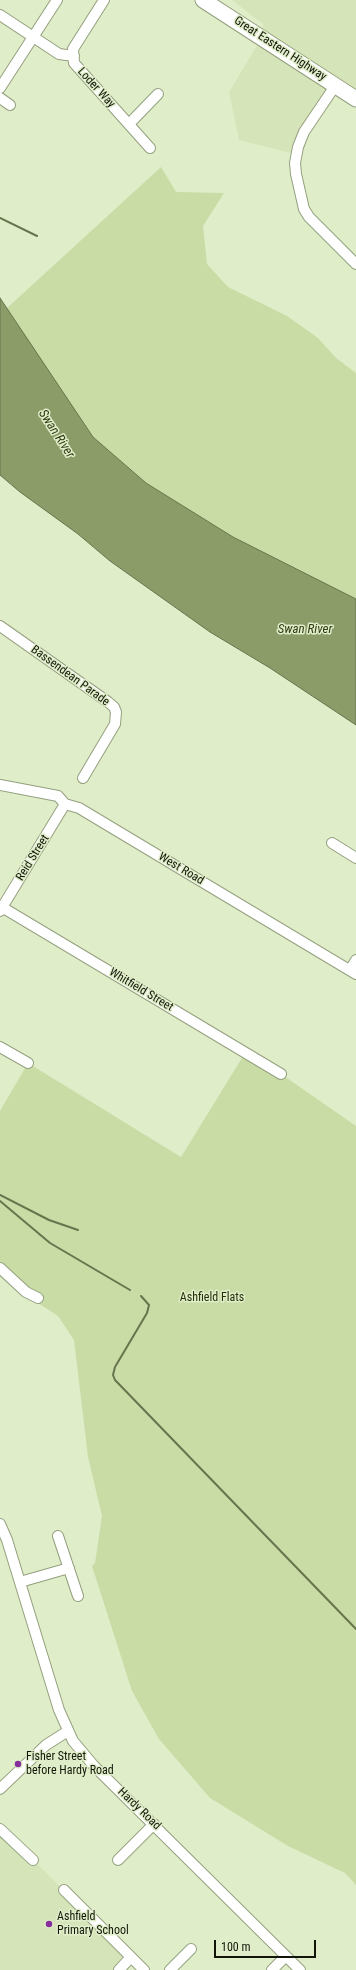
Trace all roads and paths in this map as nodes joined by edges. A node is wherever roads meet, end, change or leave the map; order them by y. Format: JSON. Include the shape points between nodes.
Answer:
{"nodes":[{"id":1,"x":104,"y":0,"type":"edge"},
{"id":2,"x":203,"y":0,"type":"edge"},
{"id":3,"x":53,"y":2,"type":"edge"},
{"id":4,"x":0,"y":15,"type":"edge"},
{"id":5,"x":33,"y":36,"type":"junction"},
{"id":6,"x":74,"y":56,"type":"junction"},
{"id":7,"x":335,"y":86,"type":"junction"},
{"id":8,"x":0,"y":88,"type":"edge"},
{"id":9,"x":158,"y":94,"type":"dead end"},
{"id":10,"x":0,"y":98,"type":"edge"},
{"id":11,"x":356,"y":99,"type":"edge"},
{"id":12,"x":10,"y":105,"type":"dead end"},
{"id":13,"x":129,"y":124,"type":"junction"},
{"id":14,"x":150,"y":148,"type":"dead end"},
{"id":15,"x":356,"y":264,"type":"edge"},
{"id":16,"x":0,"y":626,"type":"edge"},
{"id":17,"x":83,"y":778,"type":"dead end"},
{"id":18,"x":0,"y":785,"type":"edge"},
{"id":19,"x":65,"y":804,"type":"junction"},
{"id":20,"x":332,"y":843,"type":"dead end"},
{"id":21,"x":356,"y":858,"type":"edge"},
{"id":22,"x":1,"y":908,"type":"edge"},
{"id":23,"x":356,"y":960,"type":"edge"},
{"id":24,"x":353,"y":972,"type":"edge"},
{"id":25,"x":0,"y":1047,"type":"edge"},
{"id":26,"x":28,"y":1063,"type":"dead end"},
{"id":27,"x":281,"y":1074,"type":"dead end"},
{"id":28,"x":0,"y":1268,"type":"edge"},
{"id":29,"x":38,"y":1298,"type":"dead end"},
{"id":30,"x":0,"y":1524,"type":"edge"},
{"id":31,"x":58,"y":1536,"type":"dead end"},
{"id":32,"x":69,"y":1568,"type":"junction"},
{"id":33,"x":20,"y":1582,"type":"junction"},
{"id":34,"x":78,"y":1596,"type":"dead end"},
{"id":35,"x":68,"y":1732,"type":"junction"},
{"id":36,"x":0,"y":1789,"type":"edge"},
{"id":37,"x":154,"y":1824,"type":"junction"},
{"id":38,"x":0,"y":1829,"type":"edge"},
{"id":39,"x":34,"y":1860,"type":"dead end"},
{"id":40,"x":118,"y":1860,"type":"dead end"},
{"id":41,"x":64,"y":1890,"type":"dead end"},
{"id":42,"x":191,"y":1949,"type":"dead end"},
{"id":43,"x":286,"y":1956,"type":"junction"},
{"id":44,"x":131,"y":1957,"type":"junction"},
{"id":45,"x":118,"y":1970,"type":"edge"},
{"id":46,"x":144,"y":1970,"type":"edge"},
{"id":47,"x":170,"y":1970,"type":"edge"},
{"id":48,"x":272,"y":1970,"type":"edge"},
{"id":49,"x":300,"y":1970,"type":"edge"}],
"edges":[{"from":1,"to":6,"type":"street","name":"Loder Way","via":[[73,48]]},
{"from":2,"to":7,"type":"highway","name":"Great Eastern Highway"},
{"from":3,"to":5,"type":"street"},
{"from":4,"to":5,"type":"street"},
{"from":5,"to":6,"type":"street","via":[[59,54]]},
{"from":5,"to":8,"type":"street"},
{"from":6,"to":13,"type":"street","name":"Loder Way","via":[[74,63]]},
{"from":7,"to":11,"type":"highway","name":"Great Eastern Highway"},
{"from":7,"to":15,"type":"street","via":[[304,132],[298,147],[296,174],[304,209],[309,218]]},
{"from":9,"to":13,"type":"street"},
{"from":10,"to":12,"type":"street"},
{"from":13,"to":14,"type":"street","name":"Loder Way"},
{"from":16,"to":17,"type":"street","name":"Bassendean Parade","via":[[114,707],[115,724]]},
{"from":18,"to":19,"type":"street","name":"West Road","via":[[58,796]]},
{"from":19,"to":22,"type":"street","name":"Reid Street"},
{"from":19,"to":24,"type":"street","name":"West Road","via":[[79,808]]},
{"from":20,"to":21,"type":"street"},
{"from":22,"to":27,"type":"street","name":"Whitfield Street"},
{"from":23,"to":24,"type":"street"},
{"from":25,"to":26,"type":"street"},
{"from":28,"to":29,"type":"street","via":[[26,1292]]},
{"from":30,"to":33,"type":"street","name":"Hardy Road"},
{"from":31,"to":32,"type":"street"},
{"from":32,"to":33,"type":"street"},
{"from":32,"to":34,"type":"street"},
{"from":33,"to":35,"type":"street","name":"Hardy Road"},
{"from":35,"to":36,"type":"street","via":[[46,1745]]},
{"from":35,"to":37,"type":"street","name":"Hardy Road","via":[[94,1766]]},
{"from":37,"to":40,"type":"street"},
{"from":37,"to":43,"type":"street","name":"Hardy Road"},
{"from":38,"to":39,"type":"street"},
{"from":41,"to":44,"type":"street"},
{"from":42,"to":47,"type":"street"},
{"from":43,"to":48,"type":"street"},
{"from":43,"to":49,"type":"street","name":"Hardy Road"},
{"from":44,"to":45,"type":"street"},
{"from":44,"to":46,"type":"street"}]}
